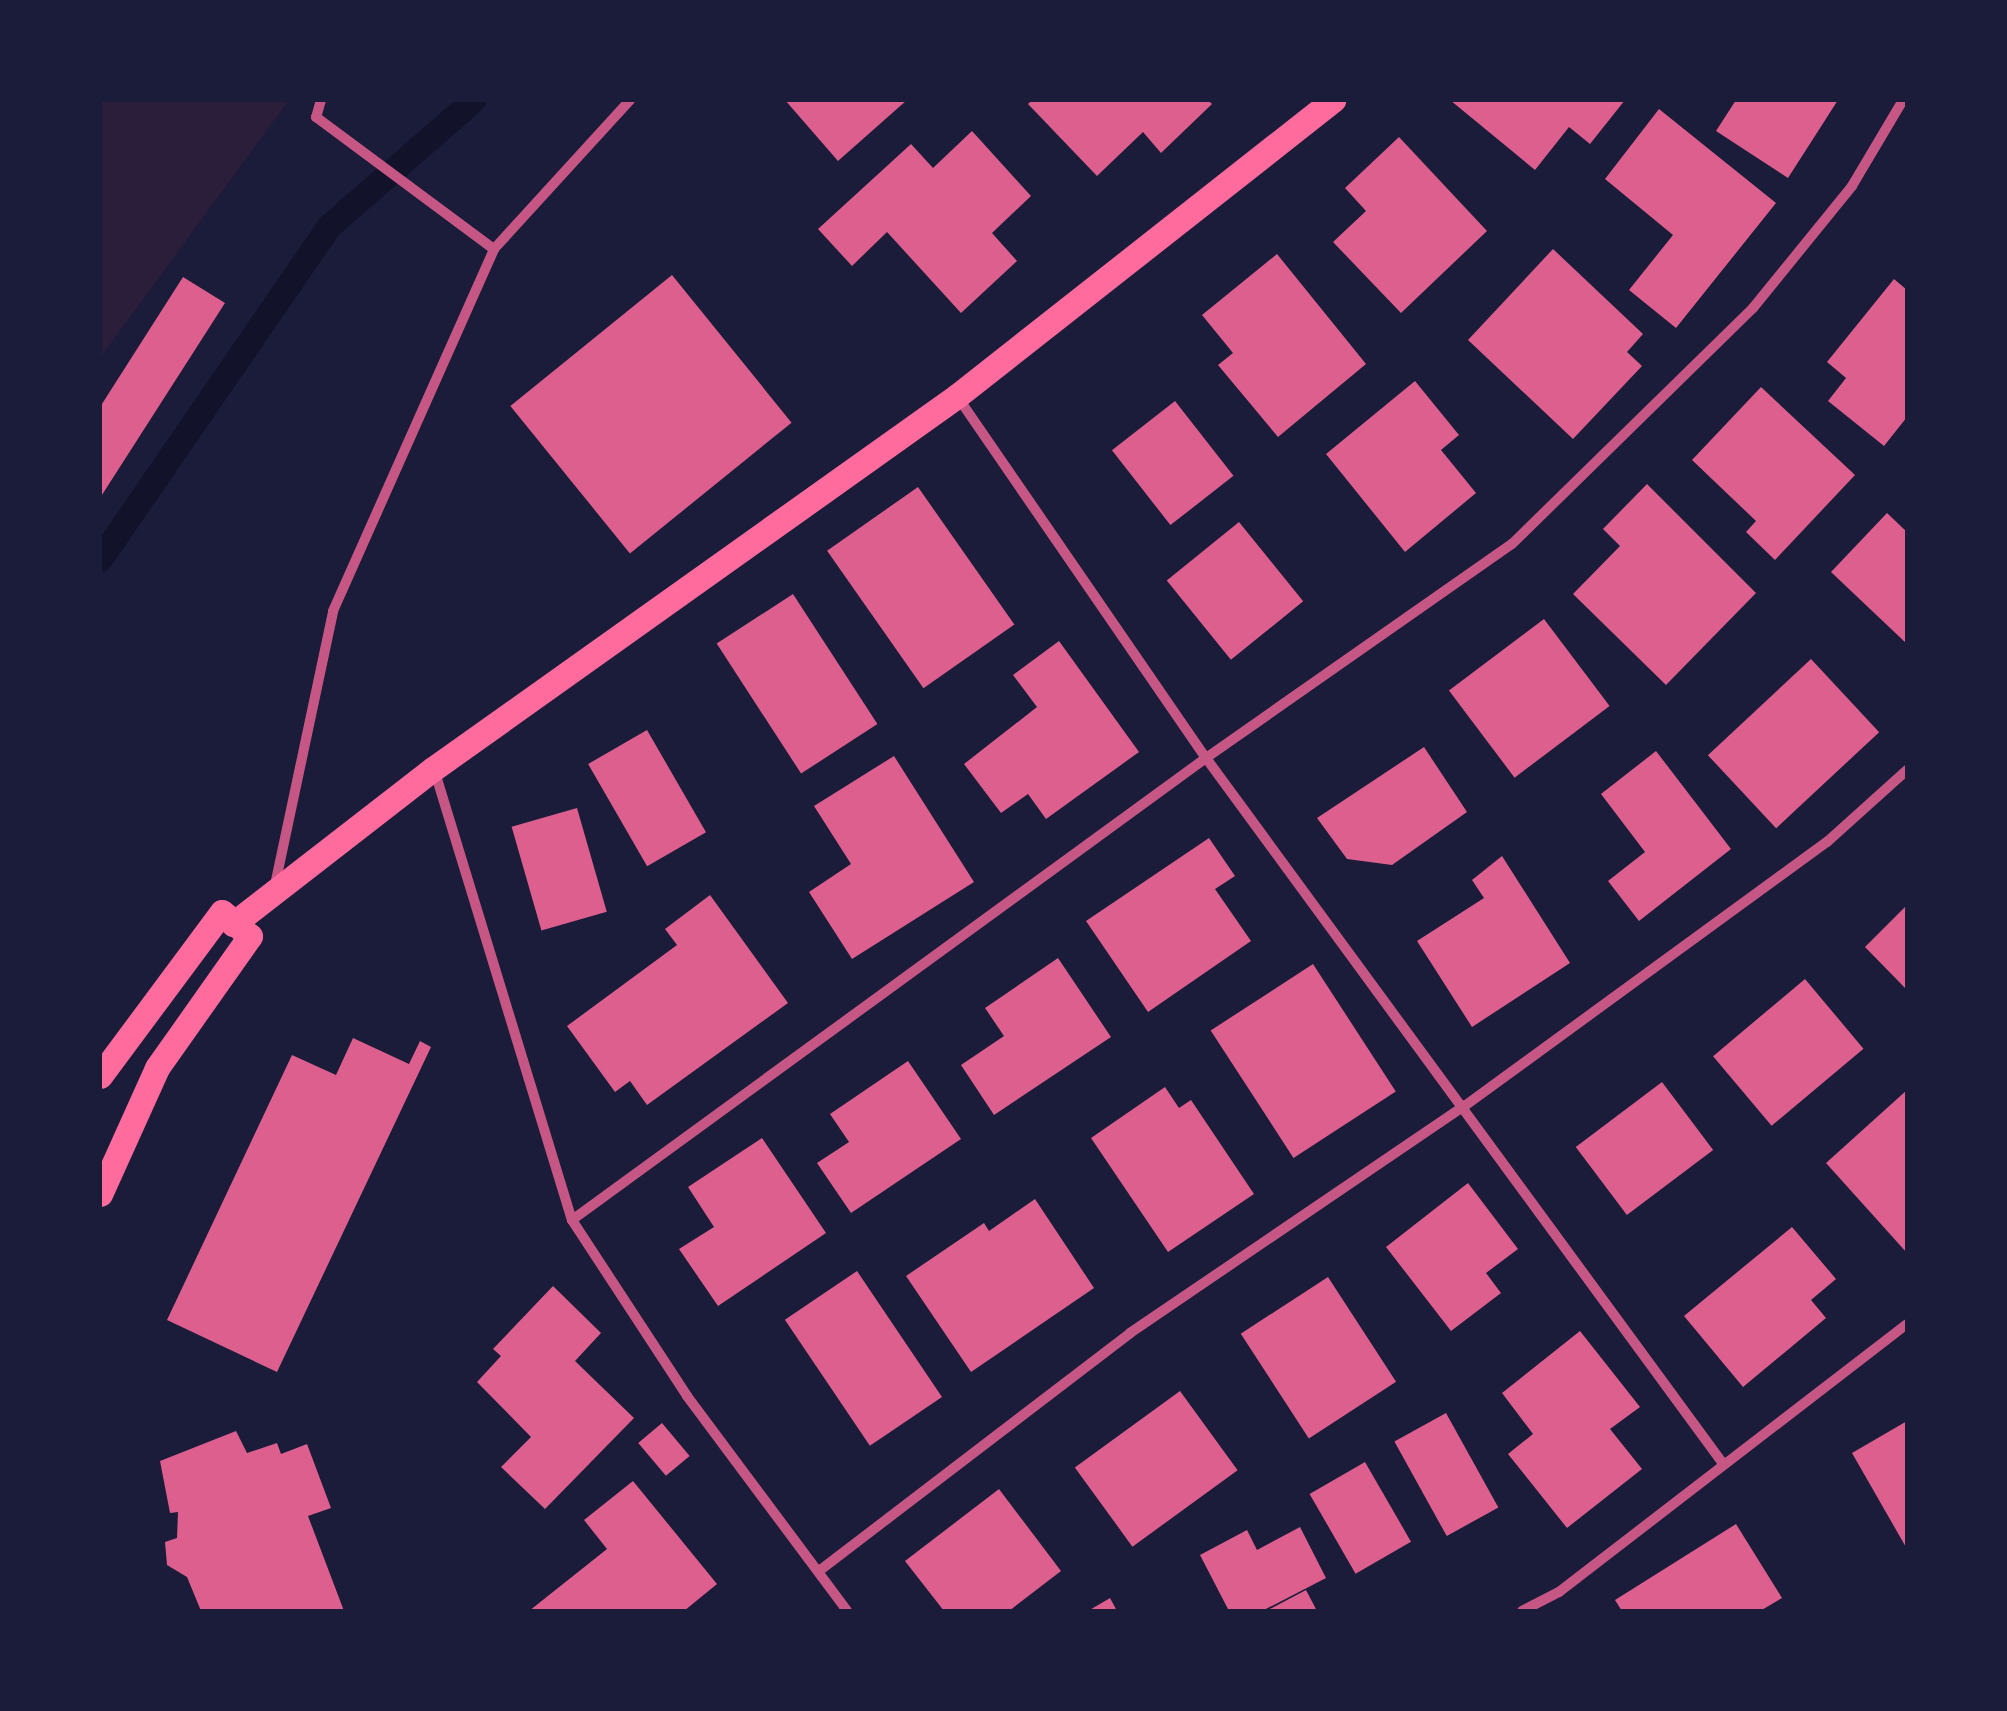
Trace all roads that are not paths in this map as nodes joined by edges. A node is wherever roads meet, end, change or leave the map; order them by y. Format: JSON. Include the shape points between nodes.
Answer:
{"nodes":[{"id":1,"x":321,"y":100,"type":"edge"},
{"id":2,"x":630,"y":100,"type":"edge"},
{"id":3,"x":1333,"y":100,"type":"edge"},
{"id":4,"x":1903,"y":100,"type":"edge"},
{"id":5,"x":494,"y":250,"type":"junction"},
{"id":6,"x":957,"y":396,"type":"junction"},
{"id":7,"x":1206,"y":758,"type":"junction"},
{"id":8,"x":434,"y":768,"type":"junction"},
{"id":9,"x":1907,"y":770,"type":"edge"},
{"id":10,"x":274,"y":891,"type":"junction"},
{"id":11,"x":233,"y":924,"type":"junction"},
{"id":12,"x":100,"y":1076,"type":"edge"},
{"id":13,"x":1466,"y":1105,"type":"junction"},
{"id":14,"x":100,"y":1194,"type":"edge"},
{"id":15,"x":572,"y":1220,"type":"junction"},
{"id":16,"x":1907,"y":1324,"type":"edge"},
{"id":17,"x":1724,"y":1465,"type":"junction"},
{"id":18,"x":819,"y":1570,"type":"junction"},
{"id":19,"x":847,"y":1611,"type":"edge"},
{"id":20,"x":1522,"y":1611,"type":"edge"}],
"edges":[{"from":1,"to":5,"type":"street","via":[[316,117]]},
{"from":2,"to":5,"type":"street"},
{"from":3,"to":6,"type":"main road"},
{"from":4,"to":7,"type":"street","via":[[1852,186],[1753,308],[1512,544]]},
{"from":5,"to":10,"type":"street","via":[[333,611]]},
{"from":6,"to":7,"type":"street"},
{"from":6,"to":8,"type":"main road"},
{"from":7,"to":13,"type":"street"},
{"from":7,"to":15,"type":"street"},
{"from":8,"to":10,"type":"main road"},
{"from":8,"to":15,"type":"street"},
{"from":9,"to":13,"type":"street","via":[[1827,842]]},
{"from":10,"to":11,"type":"main road"},
{"from":11,"to":12,"type":"main road","via":[[222,912]]},
{"from":11,"to":14,"type":"main road","via":[[250,936],[157,1068]]},
{"from":13,"to":17,"type":"street"},
{"from":13,"to":18,"type":"street","via":[[1130,1333]]},
{"from":15,"to":18,"type":"street","via":[[687,1396]]},
{"from":16,"to":17,"type":"street"},
{"from":17,"to":20,"type":"street","via":[[1559,1592]]},
{"from":18,"to":19,"type":"street"}]}
